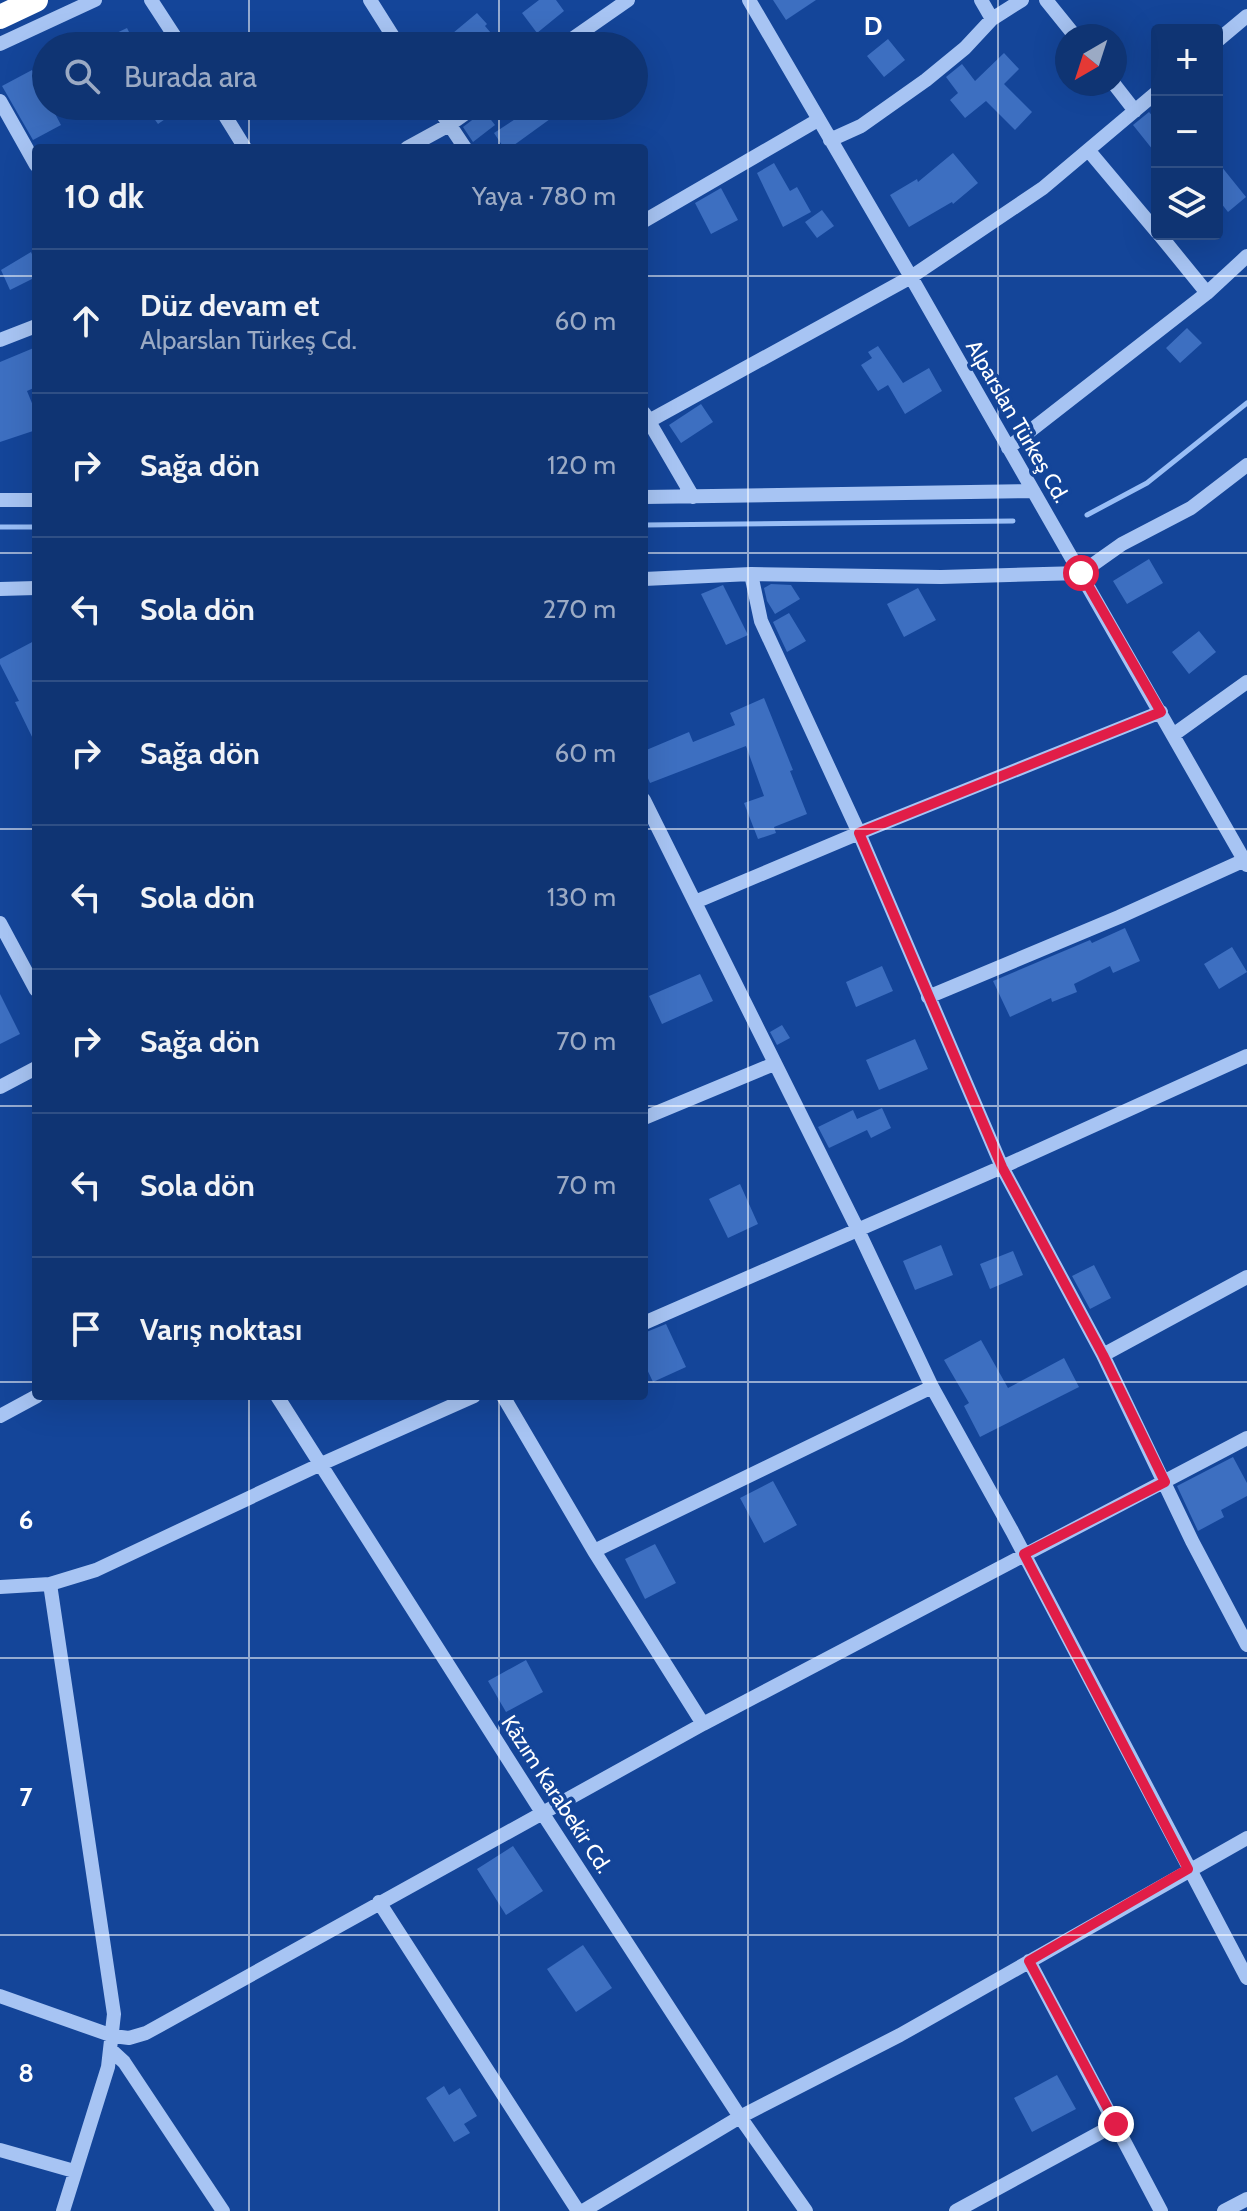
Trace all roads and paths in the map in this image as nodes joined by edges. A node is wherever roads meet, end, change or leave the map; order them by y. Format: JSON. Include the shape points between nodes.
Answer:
{"nodes":[{"id":1,"x":36,"y":0,"type":"edge"},
{"id":2,"x":95,"y":0,"type":"edge"},
{"id":3,"x":151,"y":0,"type":"edge"},
{"id":4,"x":370,"y":0,"type":"edge"},
{"id":5,"x":628,"y":0,"type":"edge"},
{"id":6,"x":749,"y":0,"type":"edge"},
{"id":7,"x":981,"y":0,"type":"edge"},
{"id":8,"x":1022,"y":0,"type":"edge"},
{"id":9,"x":1046,"y":0,"type":"edge"},
{"id":10,"x":1247,"y":16,"type":"edge"},
{"id":11,"x":0,"y":17,"type":"edge"},
{"id":12,"x":992,"y":19,"type":"junction"},
{"id":13,"x":1065,"y":24,"type":"edge"},
{"id":14,"x":172,"y":32,"type":"edge"},
{"id":15,"x":390,"y":32,"type":"edge"},
{"id":16,"x":582,"y":32,"type":"edge"},
{"id":17,"x":1223,"y":36,"type":"edge"},
{"id":18,"x":0,"y":44,"type":"edge"},
{"id":19,"x":1123,"y":96,"type":"edge"},
{"id":20,"x":1152,"y":96,"type":"edge"},
{"id":21,"x":0,"y":101,"type":"edge"},
{"id":22,"x":1135,"y":111,"type":"junction"},
{"id":23,"x":228,"y":120,"type":"edge"},
{"id":24,"x":446,"y":120,"type":"edge"},
{"id":25,"x":456,"y":120,"type":"edge"},
{"id":26,"x":818,"y":120,"type":"junction"},
{"id":27,"x":449,"y":125,"type":"junction"},
{"id":28,"x":830,"y":140,"type":"junction"},
{"id":29,"x":243,"y":144,"type":"edge"},
{"id":30,"x":414,"y":144,"type":"edge"},
{"id":31,"x":462,"y":144,"type":"edge"},
{"id":32,"x":1089,"y":151,"type":"junction"},
{"id":33,"x":32,"y":158,"type":"edge"},
{"id":34,"x":648,"y":219,"type":"edge"},
{"id":35,"x":1151,"y":225,"type":"edge"},
{"id":36,"x":1164,"y":240,"type":"edge"},
{"id":37,"x":1247,"y":256,"type":"edge"},
{"id":38,"x":911,"y":277,"type":"junction"},
{"id":39,"x":1207,"y":293,"type":"junction"},
{"id":40,"x":32,"y":328,"type":"edge"},
{"id":41,"x":0,"y":340,"type":"edge"},
{"id":42,"x":648,"y":416,"type":"edge"},
{"id":43,"x":648,"y":419,"type":"edge"},
{"id":44,"x":1008,"y":448,"type":"junction"},
{"id":45,"x":1247,"y":465,"type":"edge"},
{"id":46,"x":1033,"y":491,"type":"junction"},
{"id":47,"x":648,"y":497,"type":"edge"},
{"id":48,"x":693,"y":497,"type":"junction"},
{"id":49,"x":0,"y":500,"type":"edge"},
{"id":50,"x":32,"y":500,"type":"edge"},
{"id":51,"x":1081,"y":573,"type":"junction"},
{"id":52,"x":751,"y":574,"type":"junction"},
{"id":53,"x":648,"y":579,"type":"edge"},
{"id":54,"x":32,"y":588,"type":"edge"},
{"id":55,"x":0,"y":589,"type":"edge"},
{"id":56,"x":1247,"y":682,"type":"edge"},
{"id":57,"x":1161,"y":712,"type":"junction"},
{"id":58,"x":1173,"y":735,"type":"junction"},
{"id":59,"x":648,"y":808,"type":"edge"},
{"id":60,"x":859,"y":833,"type":"junction"},
{"id":61,"x":1246,"y":862,"type":"edge"},
{"id":62,"x":695,"y":902,"type":"junction"},
{"id":63,"x":0,"y":923,"type":"edge"},
{"id":64,"x":32,"y":983,"type":"edge"},
{"id":65,"x":928,"y":997,"type":"junction"},
{"id":66,"x":1247,"y":1056,"type":"edge"},
{"id":67,"x":774,"y":1064,"type":"junction"},
{"id":68,"x":32,"y":1070,"type":"edge"},
{"id":69,"x":0,"y":1087,"type":"edge"},
{"id":70,"x":648,"y":1116,"type":"edge"},
{"id":71,"x":1002,"y":1167,"type":"junction"},
{"id":72,"x":857,"y":1228,"type":"junction"},
{"id":73,"x":1247,"y":1277,"type":"edge"},
{"id":74,"x":648,"y":1321,"type":"edge"},
{"id":75,"x":1103,"y":1355,"type":"junction"},
{"id":76,"x":932,"y":1387,"type":"junction"},
{"id":77,"x":32,"y":1399,"type":"edge"},
{"id":78,"x":279,"y":1400,"type":"edge"},
{"id":79,"x":465,"y":1400,"type":"edge"},
{"id":80,"x":505,"y":1400,"type":"edge"},
{"id":81,"x":0,"y":1416,"type":"edge"},
{"id":82,"x":1247,"y":1438,"type":"edge"},
{"id":83,"x":319,"y":1465,"type":"junction"},
{"id":84,"x":1165,"y":1482,"type":"junction"},
{"id":85,"x":594,"y":1551,"type":"junction"},
{"id":86,"x":1024,"y":1554,"type":"junction"},
{"id":87,"x":50,"y":1584,"type":"junction"},
{"id":88,"x":0,"y":1587,"type":"edge"},
{"id":89,"x":1247,"y":1645,"type":"edge"},
{"id":90,"x":703,"y":1724,"type":"junction"},
{"id":91,"x":543,"y":1814,"type":"junction"},
{"id":92,"x":1247,"y":1838,"type":"edge"},
{"id":93,"x":1188,"y":1869,"type":"junction"},
{"id":94,"x":379,"y":1902,"type":"junction"},
{"id":95,"x":1029,"y":1961,"type":"junction"},
{"id":96,"x":1247,"y":1978,"type":"edge"},
{"id":97,"x":0,"y":1996,"type":"edge"},
{"id":98,"x":112,"y":2043,"type":"junction"},
{"id":99,"x":740,"y":2117,"type":"junction"},
{"id":100,"x":1116,"y":2124,"type":"junction"},
{"id":101,"x":0,"y":2150,"type":"edge"},
{"id":102,"x":74,"y":2171,"type":"junction"},
{"id":103,"x":1247,"y":2199,"type":"edge"},
{"id":104,"x":63,"y":2211,"type":"edge"},
{"id":105,"x":223,"y":2211,"type":"edge"},
{"id":106,"x":580,"y":2211,"type":"edge"},
{"id":107,"x":806,"y":2211,"type":"edge"},
{"id":108,"x":956,"y":2211,"type":"edge"},
{"id":109,"x":1161,"y":2211,"type":"edge"},
{"id":110,"x":1224,"y":2211,"type":"edge"}],
"edges":[{"from":1,"to":11,"type":"highway"},
{"from":2,"to":18,"type":"street"},
{"from":3,"to":14,"type":"street"},
{"from":4,"to":15,"type":"street"},
{"from":5,"to":16,"type":"street"},
{"from":6,"to":26,"type":"street","name":"Alparslan Türkeş Cd."},
{"from":7,"to":12,"type":"street"},
{"from":8,"to":12,"type":"street"},
{"from":9,"to":13,"type":"street"},
{"from":10,"to":17,"type":"street"},
{"from":12,"to":28,"type":"street","via":[[926,80],[861,126]]},
{"from":19,"to":22,"type":"street"},
{"from":20,"to":22,"type":"street"},
{"from":21,"to":33,"type":"street"},
{"from":22,"to":32,"type":"street"},
{"from":23,"to":29,"type":"street"},
{"from":24,"to":27,"type":"street"},
{"from":25,"to":27,"type":"street"},
{"from":26,"to":28,"type":"street","name":"Alparslan Türkeş Cd."},
{"from":26,"to":34,"type":"street"},
{"from":27,"to":30,"type":"street"},
{"from":27,"to":31,"type":"street"},
{"from":28,"to":38,"type":"street","name":"Alparslan Türkeş Cd."},
{"from":32,"to":35,"type":"street"},
{"from":32,"to":38,"type":"street"},
{"from":36,"to":39,"type":"street"},
{"from":37,"to":39,"type":"street"},
{"from":38,"to":42,"type":"street"},
{"from":38,"to":44,"type":"street","name":"Alparslan Türkeş Cd."},
{"from":39,"to":44,"type":"street"},
{"from":40,"to":41,"type":"street"},
{"from":43,"to":48,"type":"street"},
{"from":44,"to":46,"type":"street","name":"Alparslan Türkeş Cd."},
{"from":45,"to":51,"type":"street","via":[[1191,508],[1122,544]]},
{"from":46,"to":48,"type":"street"},
{"from":46,"to":51,"type":"street","name":"Alparslan Türkeş Cd."},
{"from":47,"to":48,"type":"street"},
{"from":49,"to":50,"type":"street"},
{"from":51,"to":52,"type":"street"},
{"from":51,"to":57,"type":"street","name":"Alparslan Türkeş Cd."},
{"from":52,"to":53,"type":"street"},
{"from":52,"to":60,"type":"street","via":[[761,621]]},
{"from":54,"to":55,"type":"street"},
{"from":56,"to":58,"type":"street"},
{"from":57,"to":58,"type":"street","name":"Alparslan Türkeş Cd."},
{"from":57,"to":60,"type":"street"},
{"from":58,"to":61,"type":"street","name":"Alparslan Türkeş Cd."},
{"from":59,"to":62,"type":"street"},
{"from":60,"to":62,"type":"street"},
{"from":60,"to":65,"type":"street"},
{"from":61,"to":65,"type":"street"},
{"from":62,"to":67,"type":"street"},
{"from":63,"to":64,"type":"street"},
{"from":65,"to":71,"type":"street"},
{"from":66,"to":71,"type":"street"},
{"from":67,"to":70,"type":"street"},
{"from":67,"to":72,"type":"street"},
{"from":68,"to":69,"type":"street"},
{"from":71,"to":72,"type":"street"},
{"from":71,"to":75,"type":"street"},
{"from":72,"to":74,"type":"street"},
{"from":72,"to":76,"type":"street"},
{"from":73,"to":75,"type":"street"},
{"from":75,"to":84,"type":"street"},
{"from":76,"to":85,"type":"street"},
{"from":76,"to":86,"type":"street"},
{"from":77,"to":81,"type":"street"},
{"from":78,"to":83,"type":"street","name":"Kâzım Karabekir Cd."},
{"from":79,"to":83,"type":"street"},
{"from":80,"to":85,"type":"street"},
{"from":82,"to":84,"type":"street"},
{"from":83,"to":87,"type":"street","via":[[96,1570]]},
{"from":83,"to":91,"type":"street","name":"Kâzım Karabekir Cd."},
{"from":84,"to":86,"type":"street"},
{"from":84,"to":89,"type":"street"},
{"from":85,"to":90,"type":"street"},
{"from":86,"to":90,"type":"street"},
{"from":86,"to":93,"type":"street"},
{"from":87,"to":88,"type":"street"},
{"from":87,"to":98,"type":"street","via":[[113,1997]]},
{"from":90,"to":91,"type":"street"},
{"from":91,"to":94,"type":"street"},
{"from":91,"to":99,"type":"street","name":"Kâzım Karabekir Cd."},
{"from":92,"to":93,"type":"street"},
{"from":93,"to":95,"type":"street"},
{"from":93,"to":96,"type":"street"},
{"from":94,"to":98,"type":"street","via":[[146,2033]]},
{"from":94,"to":106,"type":"street"},
{"from":95,"to":99,"type":"street"},
{"from":95,"to":100,"type":"street"},
{"from":97,"to":98,"type":"street"},
{"from":98,"to":102,"type":"street"},
{"from":98,"to":105,"type":"street"},
{"from":99,"to":106,"type":"street"},
{"from":99,"to":107,"type":"street","name":"Kâzım Karabekir Cd."},
{"from":100,"to":108,"type":"street"},
{"from":100,"to":109,"type":"street"},
{"from":101,"to":102,"type":"street"},
{"from":102,"to":104,"type":"street"},
{"from":103,"to":110,"type":"street"}]}
